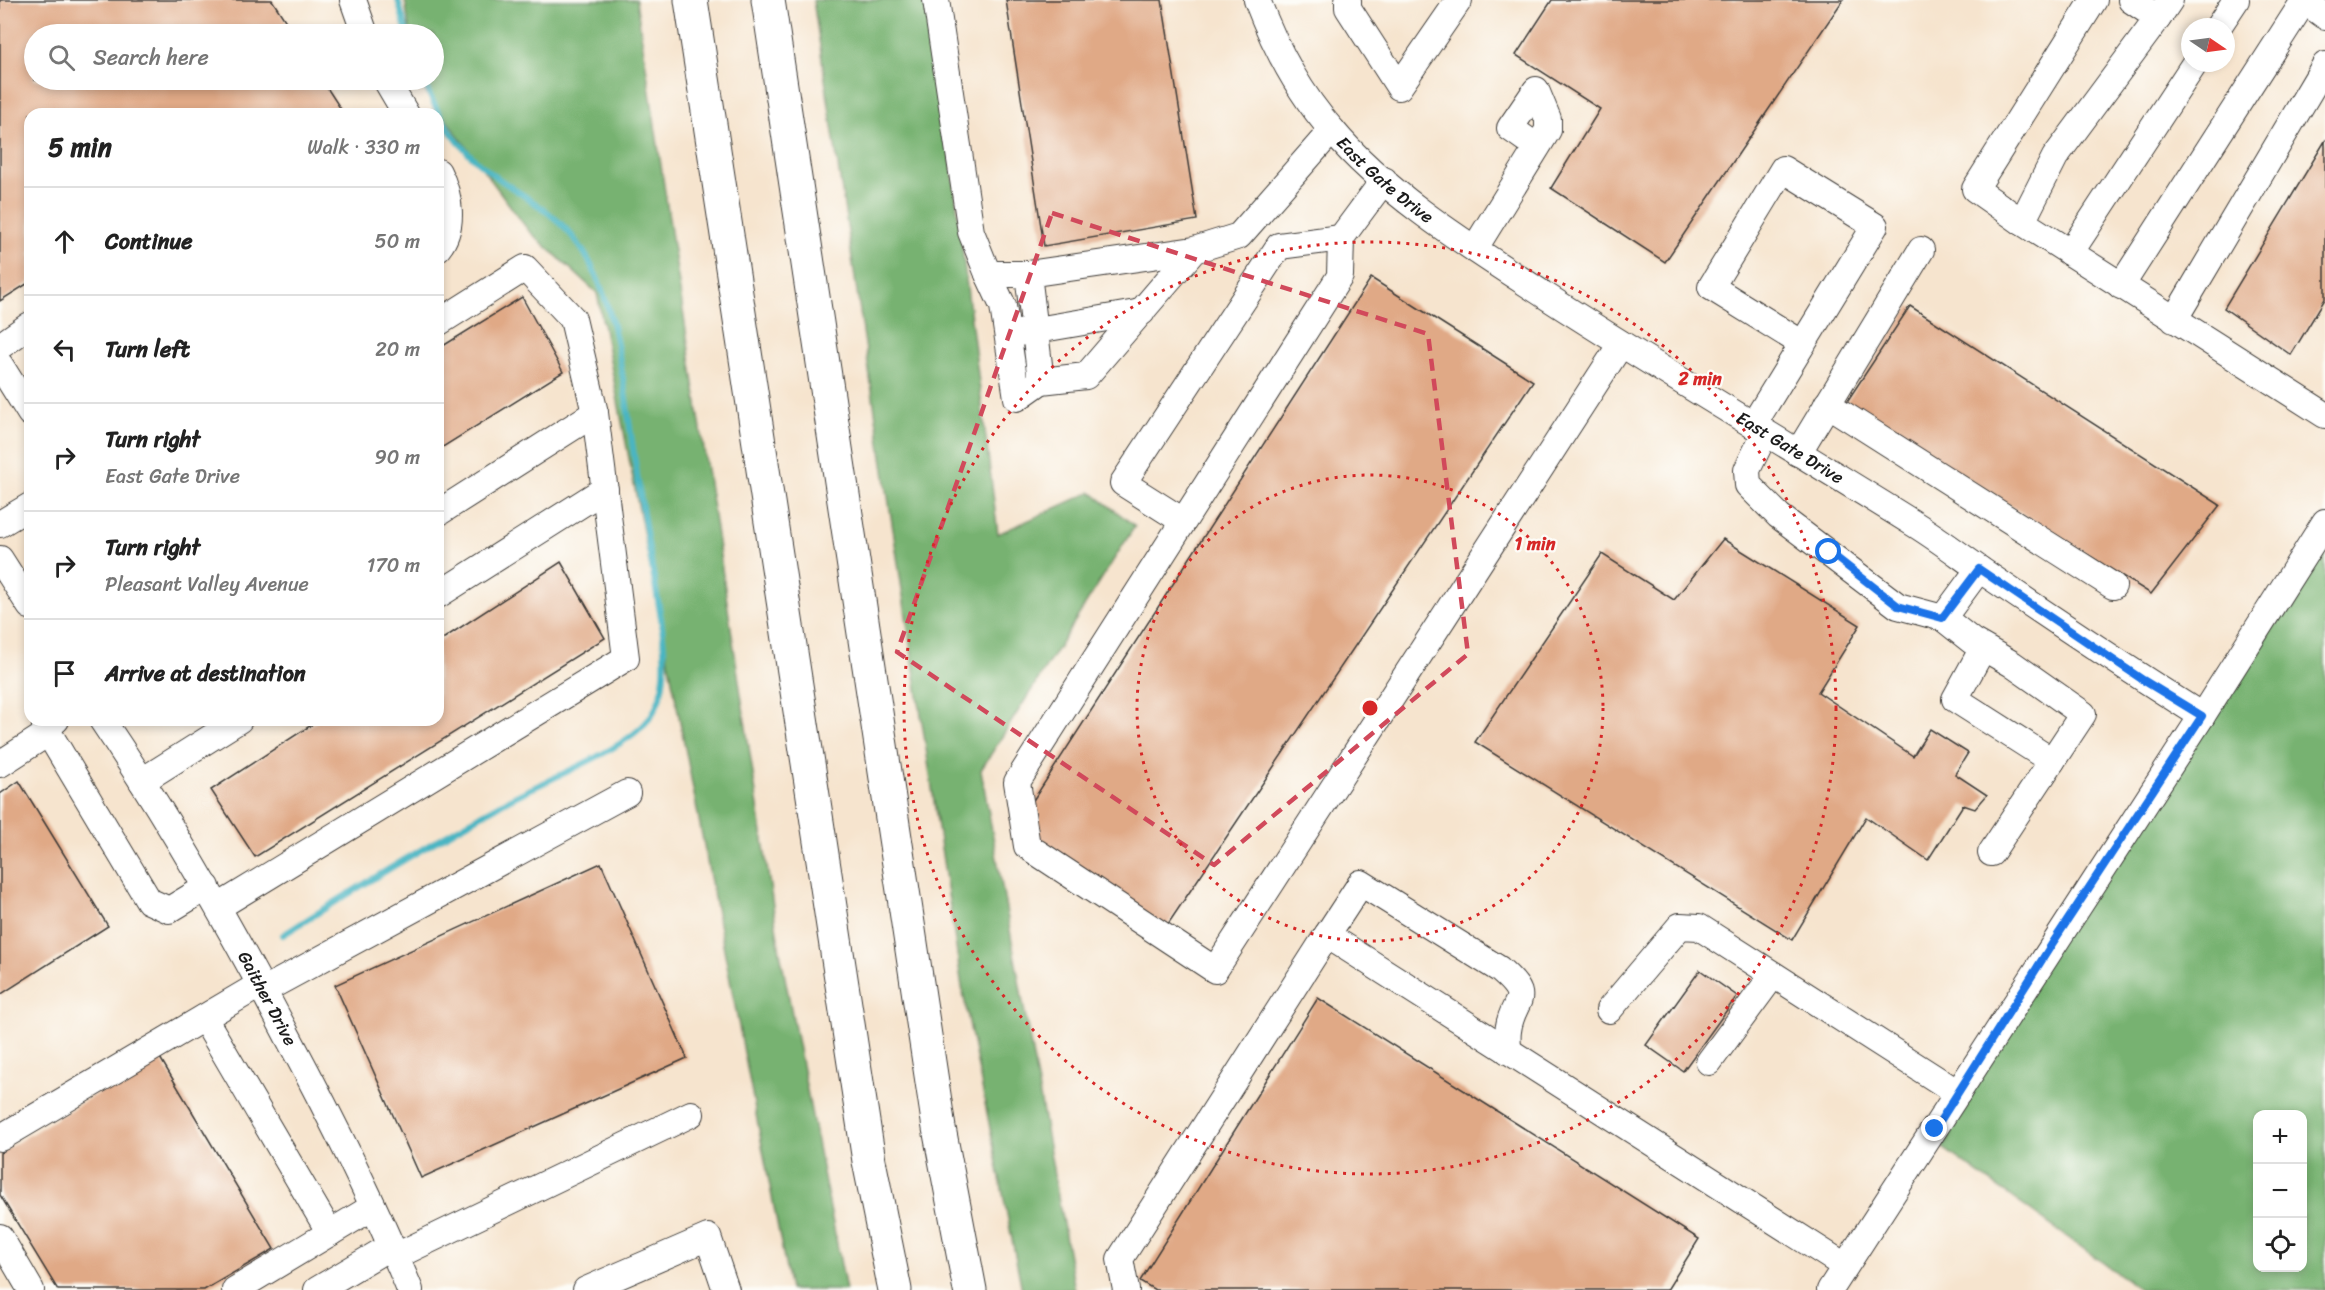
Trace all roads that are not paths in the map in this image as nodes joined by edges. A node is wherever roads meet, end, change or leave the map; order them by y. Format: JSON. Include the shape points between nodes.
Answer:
{"nodes":[{"id":1,"x":352,"y":0,"type":"edge"},
{"id":2,"x":691,"y":0,"type":"edge"},
{"id":3,"x":768,"y":0,"type":"edge"},
{"id":4,"x":936,"y":0,"type":"edge"},
{"id":5,"x":1257,"y":0,"type":"edge"},
{"id":6,"x":1348,"y":0,"type":"edge"},
{"id":7,"x":1460,"y":0,"type":"edge"},
{"id":8,"x":2094,"y":0,"type":"edge"},
{"id":9,"x":2131,"y":0,"type":"edge"},
{"id":10,"x":2236,"y":0,"type":"edge"},
{"id":11,"x":2304,"y":0,"type":"edge"},
{"id":12,"x":2164,"y":9,"type":"edge"},
{"id":13,"x":2325,"y":16,"type":"edge"},
{"id":14,"x":2224,"y":18,"type":"edge"},
{"id":15,"x":361,"y":24,"type":"edge"},
{"id":16,"x":2325,"y":65,"type":"edge"},
{"id":17,"x":2188,"y":72,"type":"edge"},
{"id":18,"x":392,"y":90,"type":"edge"},
{"id":19,"x":402,"y":108,"type":"edge"},
{"id":20,"x":1332,"y":130,"type":"junction"},
{"id":21,"x":1538,"y":147,"type":"dead end"},
{"id":22,"x":1384,"y":180,"type":"junction"},
{"id":23,"x":444,"y":189,"type":"edge"},
{"id":24,"x":2022,"y":222,"type":"junction"},
{"id":25,"x":1341,"y":238,"type":"junction"},
{"id":26,"x":444,"y":239,"type":"edge"},
{"id":27,"x":1474,"y":248,"type":"junction"},
{"id":28,"x":1194,"y":250,"type":"junction"},
{"id":29,"x":1921,"y":250,"type":"dead end"},
{"id":30,"x":2070,"y":253,"type":"junction"},
{"id":31,"x":988,"y":274,"type":"junction"},
{"id":32,"x":1028,"y":274,"type":"junction"},
{"id":33,"x":2121,"y":286,"type":"junction"},
{"id":34,"x":1142,"y":312,"type":"junction"},
{"id":35,"x":444,"y":320,"type":"edge"},
{"id":36,"x":2174,"y":320,"type":"junction"},
{"id":37,"x":24,"y":329,"type":"edge"},
{"id":38,"x":1035,"y":330,"type":"junction"},
{"id":39,"x":1007,"y":335,"type":"junction"},
{"id":40,"x":1621,"y":344,"type":"junction"},
{"id":41,"x":1803,"y":344,"type":"junction"},
{"id":42,"x":0,"y":346,"type":"edge"},
{"id":43,"x":0,"y":364,"type":"edge"},
{"id":44,"x":1041,"y":381,"type":"junction"},
{"id":45,"x":24,"y":402,"type":"edge"},
{"id":46,"x":1827,"y":404,"type":"junction"},
{"id":47,"x":596,"y":413,"type":"junction"},
{"id":48,"x":2325,"y":415,"type":"edge"},
{"id":49,"x":1759,"y":429,"type":"junction"},
{"id":50,"x":1798,"y":453,"type":"junction"},
{"id":51,"x":605,"y":489,"type":"junction"},
{"id":52,"x":444,"y":509,"type":"edge"},
{"id":53,"x":24,"y":510,"type":"edge"},
{"id":54,"x":1183,"y":521,"type":"junction"},
{"id":55,"x":2325,"y":522,"type":"edge"},
{"id":56,"x":0,"y":524,"type":"edge"},
{"id":57,"x":0,"y":559,"type":"edge"},
{"id":58,"x":1979,"y":569,"type":"junction"},
{"id":59,"x":2113,"y":586,"type":"dead end"},
{"id":60,"x":24,"y":589,"type":"edge"},
{"id":61,"x":444,"y":591,"type":"edge"},
{"id":62,"x":1942,"y":618,"type":"junction"},
{"id":63,"x":1983,"y":648,"type":"junction"},
{"id":64,"x":2202,"y":716,"type":"junction"},
{"id":65,"x":52,"y":726,"type":"edge"},
{"id":66,"x":110,"y":726,"type":"edge"},
{"id":67,"x":229,"y":726,"type":"edge"},
{"id":68,"x":2052,"y":761,"type":"junction"},
{"id":69,"x":0,"y":764,"type":"edge"},
{"id":70,"x":142,"y":781,"type":"junction"},
{"id":71,"x":627,"y":793,"type":"dead end"},
{"id":72,"x":1991,"y":853,"type":"dead end"},
{"id":73,"x":213,"y":897,"type":"junction"},
{"id":74,"x":1327,"y":935,"type":"junction"},
{"id":75,"x":1773,"y":975,"type":"junction"},
{"id":76,"x":262,"y":987,"type":"junction"},
{"id":77,"x":1610,"y":1010,"type":"dead end"},
{"id":78,"x":204,"y":1018,"type":"junction"},
{"id":79,"x":1508,"y":1051,"type":"junction"},
{"id":80,"x":1708,"y":1062,"type":"dead end"},
{"id":81,"x":1958,"y":1093,"type":"junction"},
{"id":82,"x":691,"y":1114,"type":"dead end"},
{"id":83,"x":0,"y":1138,"type":"edge"},
{"id":84,"x":373,"y":1207,"type":"junction"},
{"id":85,"x":330,"y":1233,"type":"junction"},
{"id":86,"x":0,"y":1237,"type":"edge"},
{"id":87,"x":394,"y":1251,"type":"junction"},
{"id":88,"x":1845,"y":1266,"type":"junction"},
{"id":89,"x":320,"y":1289,"type":"edge"},
{"id":90,"x":31,"y":1290,"type":"edge"},
{"id":91,"x":235,"y":1290,"type":"edge"},
{"id":92,"x":410,"y":1290,"type":"edge"},
{"id":93,"x":586,"y":1290,"type":"edge"},
{"id":94,"x":726,"y":1290,"type":"edge"},
{"id":95,"x":895,"y":1290,"type":"edge"},
{"id":96,"x":970,"y":1290,"type":"edge"},
{"id":97,"x":1126,"y":1290,"type":"edge"},
{"id":98,"x":1830,"y":1290,"type":"edge"}],
"edges":[{"from":1,"to":15,"type":"street"},
{"from":2,"to":95,"type":"highway","via":[[869,1161]]},
{"from":3,"to":96,"type":"highway","via":[[939,1128]]},
{"from":4,"to":31,"type":"street","via":[[971,232]]},
{"from":5,"to":20,"type":"street","name":"East Gate Drive","via":[[1288,69]]},
{"from":6,"to":7,"type":"street","via":[[1348,8],[1399,87]]},
{"from":8,"to":24,"type":"street","via":[[1975,189]]},
{"from":9,"to":12,"type":"street"},
{"from":10,"to":14,"type":"street"},
{"from":11,"to":13,"type":"street"},
{"from":11,"to":33,"type":"street"},
{"from":12,"to":24,"type":"street","via":[[2055,157]]},
{"from":16,"to":36,"type":"street"},
{"from":17,"to":30,"type":"street"},
{"from":18,"to":19,"type":"street"},
{"from":20,"to":22,"type":"street","name":"East Gate Drive"},
{"from":20,"to":28,"type":"street","via":[[1239,236]]},
{"from":21,"to":27,"type":"street"},
{"from":22,"to":25,"type":"street"},
{"from":22,"to":27,"type":"street","name":"East Gate Drive"},
{"from":23,"to":26,"type":"street","via":[[449,211]]},
{"from":24,"to":30,"type":"street"},
{"from":25,"to":54,"type":"street","via":[[1340,276]]},
{"from":25,"to":54,"type":"street","via":[[1279,246],[1123,483]]},
{"from":27,"to":40,"type":"street","name":"East Gate Drive"},
{"from":28,"to":32,"type":"street"},
{"from":28,"to":34,"type":"street"},
{"from":29,"to":46,"type":"street"},
{"from":30,"to":33,"type":"street"},
{"from":31,"to":32,"type":"street"},
{"from":31,"to":39,"type":"street","via":[[1003,306]]},
{"from":32,"to":38,"type":"street"},
{"from":33,"to":36,"type":"street"},
{"from":34,"to":38,"type":"street"},
{"from":34,"to":44,"type":"street","via":[[1086,376]]},
{"from":35,"to":47,"type":"street","via":[[525,268],[573,320]]},
{"from":36,"to":48,"type":"street"},
{"from":37,"to":42,"type":"street"},
{"from":38,"to":39,"type":"street"},
{"from":38,"to":44,"type":"street"},
{"from":39,"to":44,"type":"street","via":[[1017,398]]},
{"from":40,"to":49,"type":"street","name":"East Gate Drive"},
{"from":40,"to":54,"type":"street","via":[[1215,970],[1027,846],[1017,782]]},
{"from":41,"to":41,"type":"street","via":[[1875,226],[1783,169],[1711,287]]},
{"from":41,"to":49,"type":"street"},
{"from":43,"to":45,"type":"street"},
{"from":46,"to":50,"type":"street"},
{"from":46,"to":59,"type":"street"},
{"from":47,"to":51,"type":"street"},
{"from":47,"to":52,"type":"street"},
{"from":49,"to":50,"type":"street","name":"East Gate Drive"},
{"from":49,"to":62,"type":"street","via":[[1747,470],[1748,485],[1779,516],[1898,606]]},
{"from":50,"to":58,"type":"street","name":"East Gate Drive","via":[[1915,524]]},
{"from":51,"to":61,"type":"street"},
{"from":51,"to":73,"type":"street","via":[[626,658]]},
{"from":53,"to":56,"type":"street"},
{"from":55,"to":64,"type":"street"},
{"from":57,"to":60,"type":"street"},
{"from":58,"to":62,"type":"street"},
{"from":58,"to":64,"type":"street","name":"East Gate Drive"},
{"from":62,"to":63,"type":"street"},
{"from":63,"to":68,"type":"street","via":[[1955,699]]},
{"from":63,"to":68,"type":"street","via":[[2083,714]]},
{"from":64,"to":81,"type":"street"},
{"from":65,"to":69,"type":"street"},
{"from":65,"to":73,"type":"street","via":[[149,901],[169,910]]},
{"from":66,"to":70,"type":"street","name":"Gaither Drive"},
{"from":67,"to":70,"type":"street"},
{"from":68,"to":72,"type":"street"},
{"from":70,"to":73,"type":"street","name":"Gaither Drive"},
{"from":71,"to":76,"type":"street"},
{"from":73,"to":76,"type":"street","name":"Gaither Drive"},
{"from":74,"to":79,"type":"street"},
{"from":74,"to":79,"type":"street","via":[[1361,884],[1499,969],[1516,984],[1520,997],[1508,1030]]},
{"from":74,"to":97,"type":"street","via":[[1120,1259]]},
{"from":75,"to":77,"type":"street","via":[[1699,927],[1680,926]]},
{"from":75,"to":80,"type":"street"},
{"from":75,"to":81,"type":"street"},
{"from":76,"to":78,"type":"street"},
{"from":76,"to":84,"type":"street","name":"Gaither Drive"},
{"from":78,"to":83,"type":"street"},
{"from":78,"to":85,"type":"street"},
{"from":79,"to":88,"type":"street"},
{"from":81,"to":88,"type":"street"},
{"from":82,"to":87,"type":"street"},
{"from":84,"to":85,"type":"street"},
{"from":84,"to":87,"type":"street","name":"Gaither Drive"},
{"from":85,"to":91,"type":"street"},
{"from":86,"to":90,"type":"street"},
{"from":87,"to":89,"type":"street"},
{"from":87,"to":92,"type":"street","name":"Gaither Drive"},
{"from":88,"to":98,"type":"street"},
{"from":93,"to":94,"type":"street","via":[[708,1237]]}]}
